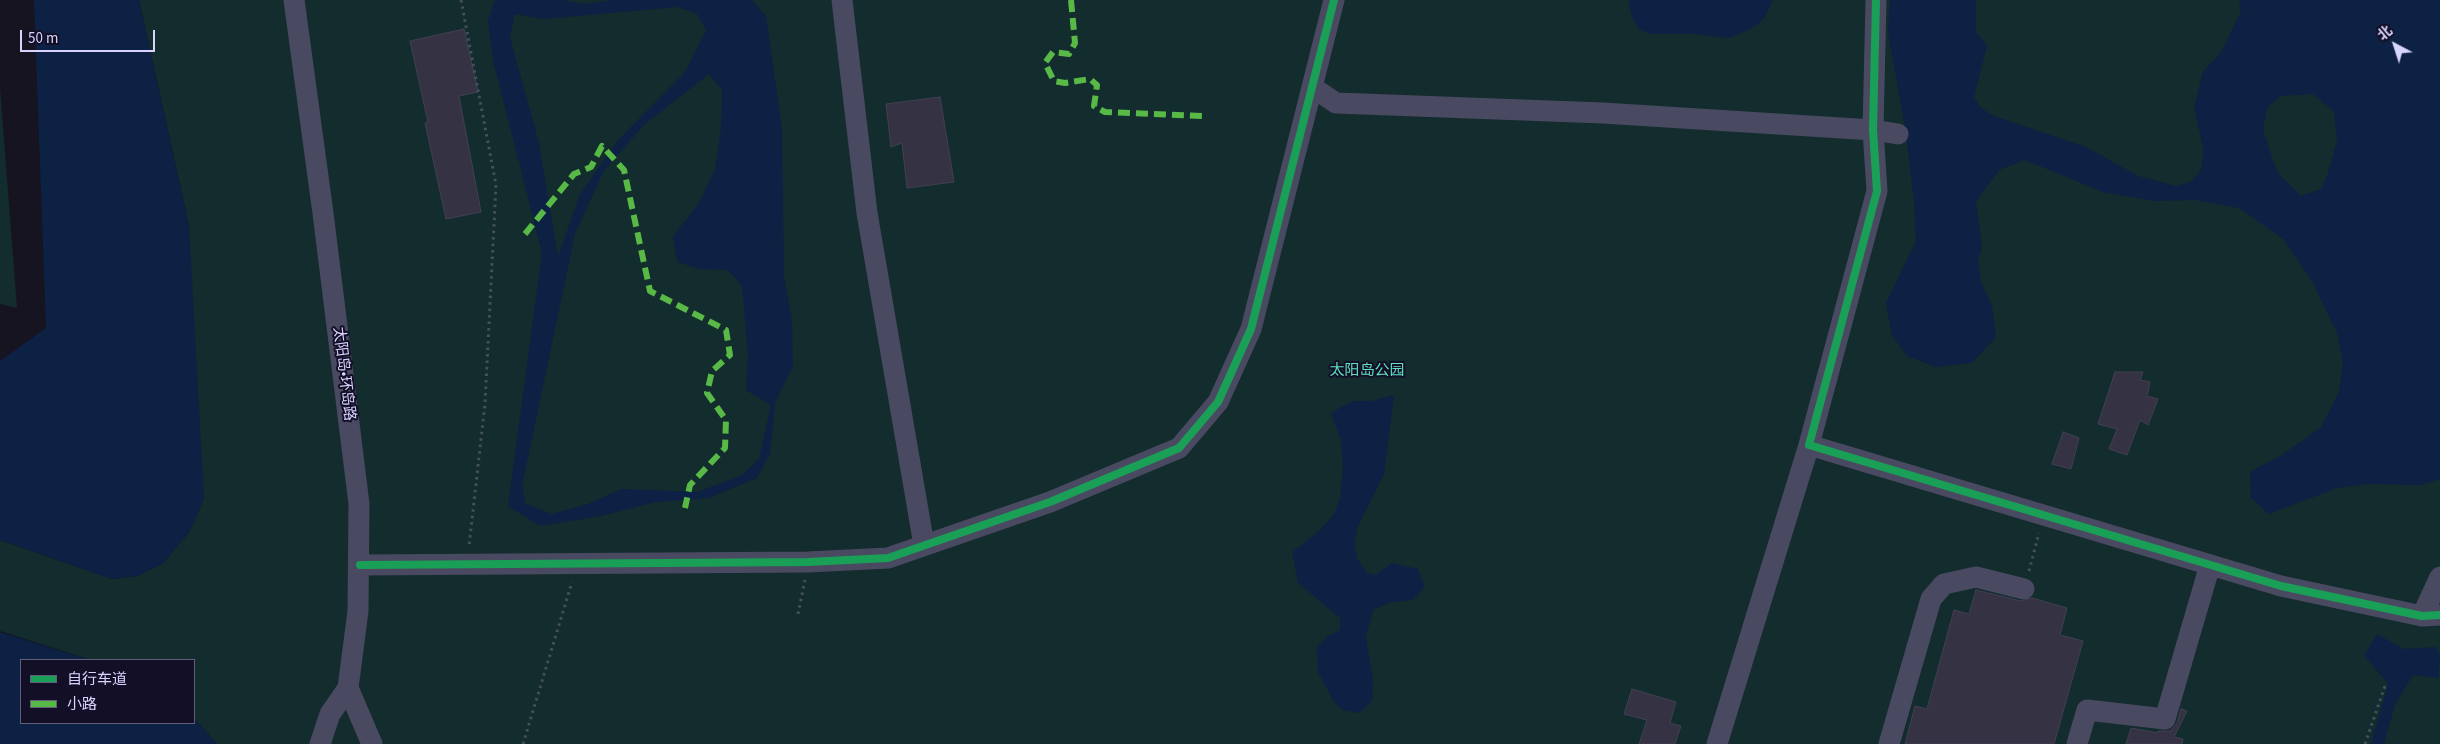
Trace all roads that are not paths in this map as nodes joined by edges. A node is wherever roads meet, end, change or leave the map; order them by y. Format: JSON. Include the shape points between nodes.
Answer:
{"nodes":[{"id":1,"x":294,"y":0,"type":"edge"},
{"id":2,"x":842,"y":0,"type":"edge"},
{"id":3,"x":1334,"y":0,"type":"edge"},
{"id":4,"x":1876,"y":0,"type":"edge"},
{"id":5,"x":1312,"y":87,"type":"junction"},
{"id":6,"x":1873,"y":130,"type":"junction"},
{"id":7,"x":1898,"y":134,"type":"dead end"},
{"id":8,"x":1809,"y":445,"type":"junction"},
{"id":9,"x":924,"y":545,"type":"junction"},
{"id":10,"x":360,"y":565,"type":"junction"},
{"id":11,"x":2210,"y":565,"type":"junction"},
{"id":12,"x":2440,"y":578,"type":"edge"},
{"id":13,"x":2024,"y":590,"type":"road end"},
{"id":14,"x":2431,"y":616,"type":"edge"},
{"id":15,"x":348,"y":688,"type":"junction"},
{"id":16,"x":320,"y":744,"type":"edge"},
{"id":17,"x":372,"y":744,"type":"edge"},
{"id":18,"x":1717,"y":744,"type":"edge"},
{"id":19,"x":1889,"y":744,"type":"edge"},
{"id":20,"x":2077,"y":744,"type":"edge"}],
"edges":[{"from":1,"to":10,"type":"street","name":"太阳岛•环岛路","via":[[358,495]]},
{"from":2,"to":9,"type":"street","via":[[867,213]]},
{"from":3,"to":5,"type":"street"},
{"from":4,"to":6,"type":"street"},
{"from":5,"to":6,"type":"street","via":[[1336,103]]},
{"from":5,"to":9,"type":"street","via":[[1250,329],[1218,402],[1179,448],[1057,500]]},
{"from":6,"to":7,"type":"street"},
{"from":6,"to":8,"type":"street","via":[[1878,190]]},
{"from":8,"to":11,"type":"street"},
{"from":8,"to":18,"type":"street"},
{"from":9,"to":10,"type":"street","via":[[888,558],[808,562]]},
{"from":10,"to":15,"type":"street","name":"太阳岛•环岛路","via":[[358,612]]},
{"from":11,"to":14,"type":"street","via":[[2281,586]]},
{"from":11,"to":20,"type":"street","via":[[2165,719],[2087,710]]},
{"from":12,"to":14,"type":"street"},
{"from":13,"to":19,"type":"street","via":[[1976,577],[1944,584],[1931,599]]},
{"from":15,"to":16,"type":"street","via":[[330,714]]},
{"from":15,"to":17,"type":"street"}]}
